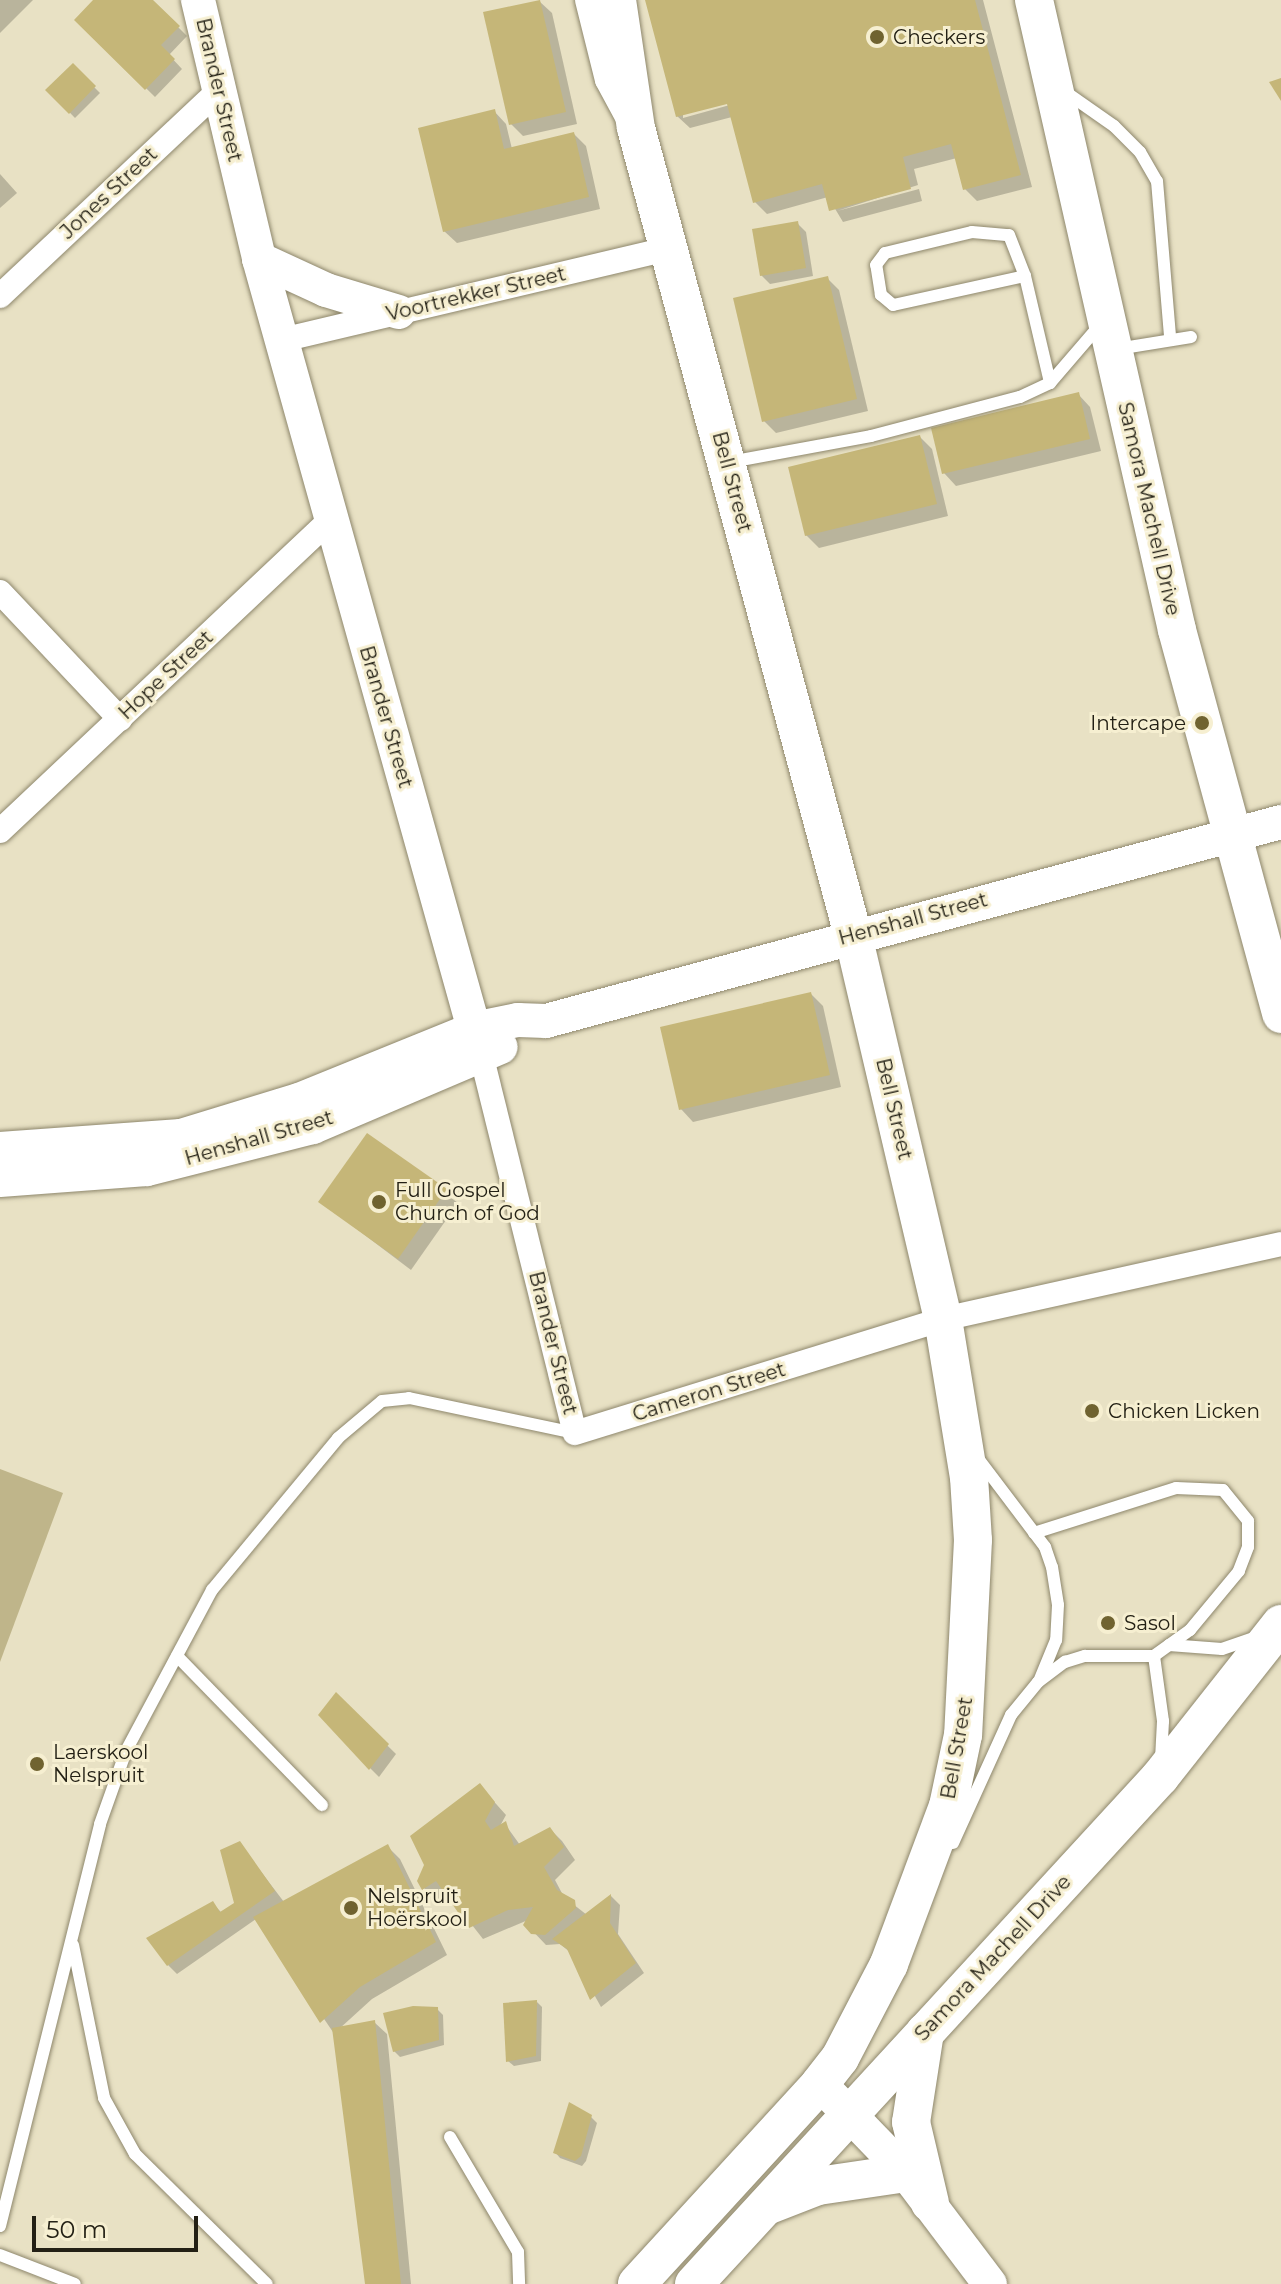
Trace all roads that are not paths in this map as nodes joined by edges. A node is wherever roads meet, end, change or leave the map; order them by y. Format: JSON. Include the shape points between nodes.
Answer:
{"nodes":[{"id":1,"x":198,"y":0,"type":"edge"},
{"id":2,"x":587,"y":0,"type":"edge"},
{"id":3,"x":617,"y":0,"type":"edge"},
{"id":4,"x":1034,"y":0,"type":"edge"},
{"id":5,"x":1055,"y":85,"type":"junction"},
{"id":6,"x":218,"y":91,"type":"junction"},
{"id":7,"x":636,"y":128,"type":"junction"},
{"id":8,"x":670,"y":248,"type":"junction"},
{"id":9,"x":259,"y":259,"type":"junction"},
{"id":10,"x":1025,"y":276,"type":"junction"},
{"id":11,"x":0,"y":296,"type":"edge"},
{"id":12,"x":399,"y":312,"type":"junction"},
{"id":13,"x":1107,"y":335,"type":"junction"},
{"id":14,"x":1170,"y":337,"type":"junction"},
{"id":15,"x":1191,"y":337,"type":"dead end"},
{"id":16,"x":282,"y":340,"type":"junction"},
{"id":17,"x":1050,"y":383,"type":"junction"},
{"id":18,"x":727,"y":462,"type":"junction"},
{"id":19,"x":331,"y":519,"type":"junction"},
{"id":20,"x":0,"y":592,"type":"edge"},
{"id":21,"x":120,"y":719,"type":"junction"},
{"id":22,"x":1281,"y":822,"type":"edge"},
{"id":23,"x":0,"y":831,"type":"edge"},
{"id":24,"x":1236,"y":833,"type":"junction"},
{"id":25,"x":853,"y":935,"type":"junction"},
{"id":26,"x":1281,"y":1014,"type":"edge"},
{"id":27,"x":477,"y":1042,"type":"junction"},
{"id":28,"x":0,"y":1149,"type":"edge"},
{"id":29,"x":0,"y":1180,"type":"edge"},
{"id":30,"x":1281,"y":1244,"type":"edge"},
{"id":31,"x":943,"y":1319,"type":"junction"},
{"id":32,"x":575,"y":1433,"type":"junction"},
{"id":33,"x":962,"y":1435,"type":"junction"},
{"id":34,"x":1034,"y":1533,"type":"junction"},
{"id":35,"x":1278,"y":1627,"type":"edge"},
{"id":36,"x":1169,"y":1645,"type":"junction"},
{"id":37,"x":177,"y":1656,"type":"junction"},
{"id":38,"x":1154,"y":1656,"type":"junction"},
{"id":39,"x":1038,"y":1682,"type":"junction"},
{"id":40,"x":1160,"y":1777,"type":"junction"},
{"id":41,"x":322,"y":1805,"type":"dead end"},
{"id":42,"x":911,"y":1911,"type":"junction"},
{"id":43,"x":71,"y":1938,"type":"junction"},
{"id":44,"x":925,"y":2032,"type":"junction"},
{"id":45,"x":820,"y":2084,"type":"junction"},
{"id":46,"x":850,"y":2111,"type":"junction"},
{"id":47,"x":450,"y":2137,"type":"dead end"},
{"id":48,"x":906,"y":2173,"type":"junction"},
{"id":49,"x":930,"y":2203,"type":"junction"},
{"id":50,"x":763,"y":2208,"type":"junction"},
{"id":51,"x":0,"y":2226,"type":"edge"},
{"id":52,"x":0,"y":2255,"type":"edge"},
{"id":53,"x":75,"y":2284,"type":"edge"},
{"id":54,"x":267,"y":2284,"type":"edge"},
{"id":55,"x":519,"y":2284,"type":"edge"},
{"id":56,"x":637,"y":2284,"type":"edge"},
{"id":57,"x":694,"y":2284,"type":"edge"},
{"id":58,"x":990,"y":2284,"type":"edge"}],
"edges":[{"from":1,"to":6,"type":"street","name":"Brander Street"},
{"from":2,"to":7,"type":"street","name":"Bell Street","via":[[607,80],[619,108]]},
{"from":3,"to":7,"type":"main road","name":"Bell Street"},
{"from":4,"to":5,"type":"main road","name":"Samora Machell Drive"},
{"from":5,"to":13,"type":"main road","name":"Samora Machell Drive"},
{"from":5,"to":14,"type":"lane","via":[[1114,126],[1140,152],[1157,181]]},
{"from":6,"to":9,"type":"street","name":"Brander Street"},
{"from":6,"to":11,"type":"street","name":"Jones Street"},
{"from":7,"to":8,"type":"main road","name":"Bell Street"},
{"from":8,"to":12,"type":"street","name":"Voortrekker Street"},
{"from":8,"to":18,"type":"main road","name":"Bell Street"},
{"from":9,"to":12,"type":"street","via":[[326,290]]},
{"from":9,"to":16,"type":"street","name":"Brander Street"},
{"from":10,"to":10,"type":"lane","via":[[1015,241],[1001,231],[972,232],[885,253],[876,265],[881,295],[893,305]]},
{"from":10,"to":17,"type":"lane"},
{"from":12,"to":16,"type":"street","name":"Voortrekker Street"},
{"from":13,"to":14,"type":"lane"},
{"from":13,"to":17,"type":"lane"},
{"from":13,"to":24,"type":"main road","name":"Samora Machell Drive","via":[[1151,501],[1177,630]]},
{"from":14,"to":15,"type":"lane"},
{"from":16,"to":19,"type":"street","name":"Brander Street"},
{"from":17,"to":18,"type":"lane","via":[[1020,397],[871,436]]},
{"from":18,"to":25,"type":"main road","name":"Bell Street"},
{"from":19,"to":21,"type":"street","name":"Hope Street"},
{"from":19,"to":27,"type":"street","name":"Brander Street"},
{"from":20,"to":21,"type":"street"},
{"from":21,"to":23,"type":"street","name":"Hope Street"},
{"from":22,"to":24,"type":"street","name":"Henshall Street"},
{"from":24,"to":25,"type":"street","name":"Henshall Street"},
{"from":24,"to":26,"type":"main road","name":"Samora Machell Drive"},
{"from":25,"to":27,"type":"street","name":"Henshall Street","via":[[546,1021],[518,1020]]},
{"from":25,"to":31,"type":"main road","name":"Bell Street"},
{"from":27,"to":28,"type":"street","name":"Henshall Street","via":[[181,1136]]},
{"from":27,"to":29,"type":"street","name":"Henshall Street","via":[[313,1127],[147,1169]]},
{"from":27,"to":32,"type":"street","name":"Brander Street"},
{"from":30,"to":31,"type":"street","name":"Cameron Street"},
{"from":31,"to":32,"type":"street","name":"Cameron Street"},
{"from":31,"to":33,"type":"main road","name":"Bell Street"},
{"from":32,"to":37,"type":"lane","name":"Cameron Street","via":[[409,1398],[382,1401],[338,1438],[212,1590]]},
{"from":33,"to":34,"type":"lane"},
{"from":33,"to":42,"type":"main road","name":"Bell Street","via":[[973,1540],[968,1693],[948,1806]]},
{"from":34,"to":36,"type":"lane","via":[[1176,1488],[1223,1490],[1248,1521],[1248,1547],[1223,1595]]},
{"from":34,"to":39,"type":"lane","via":[[1052,1567],[1058,1605],[1056,1640]]},
{"from":35,"to":36,"type":"lane","via":[[1222,1649]]},
{"from":35,"to":40,"type":"main road","name":"Samora Machell Drive"},
{"from":36,"to":38,"type":"lane"},
{"from":37,"to":41,"type":"lane"},
{"from":37,"to":43,"type":"lane","name":"Cameron Street","via":[[126,1751],[100,1824]]},
{"from":38,"to":39,"type":"lane","via":[[1085,1656],[1065,1662]]},
{"from":38,"to":40,"type":"lane","via":[[1163,1721]]},
{"from":39,"to":42,"type":"lane","via":[[997,1740],[966,1816]]},
{"from":40,"to":44,"type":"main road","name":"Samora Machell Drive"},
{"from":42,"to":45,"type":"main road","name":"Bell Street","via":[[853,2034]]},
{"from":43,"to":51,"type":"lane","name":"Cameron Street"},
{"from":43,"to":54,"type":"lane","via":[[104,2098],[135,2154]]},
{"from":44,"to":46,"type":"main road","name":"Samora Machell Drive"},
{"from":44,"to":49,"type":"main road","via":[[911,2122]]},
{"from":45,"to":46,"type":"street"},
{"from":45,"to":56,"type":"main road"},
{"from":46,"to":48,"type":"street"},
{"from":46,"to":50,"type":"main road","name":"Samora Machell Drive"},
{"from":47,"to":55,"type":"lane","via":[[518,2252]]},
{"from":48,"to":49,"type":"street"},
{"from":48,"to":50,"type":"main road","via":[[818,2186]]},
{"from":49,"to":58,"type":"street"},
{"from":50,"to":57,"type":"main road","name":"Samora Machell Drive"},
{"from":52,"to":53,"type":"lane"}]}
